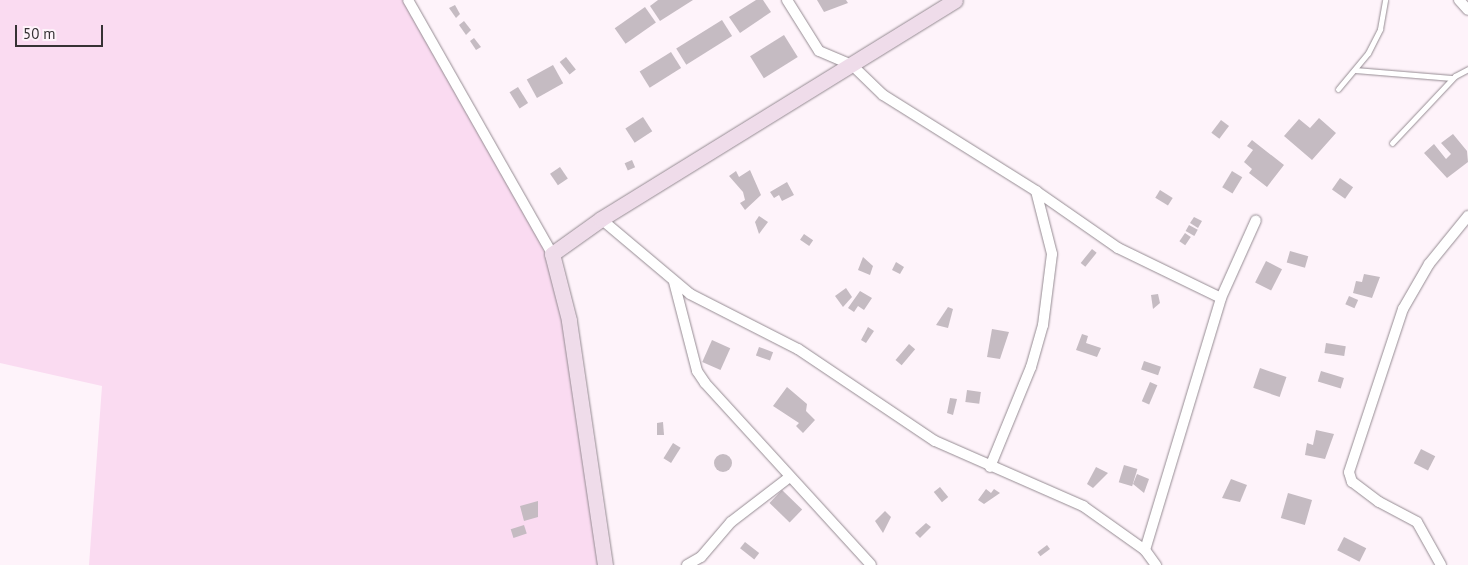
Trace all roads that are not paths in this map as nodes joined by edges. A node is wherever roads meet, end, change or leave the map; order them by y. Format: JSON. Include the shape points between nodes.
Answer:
{"nodes":[{"id":1,"x":408,"y":0,"type":"edge"},
{"id":2,"x":787,"y":0,"type":"edge"},
{"id":3,"x":956,"y":0,"type":"edge"},
{"id":4,"x":1385,"y":0,"type":"edge"},
{"id":5,"x":1459,"y":0,"type":"edge"},
{"id":6,"x":1468,"y":10,"type":"edge"},
{"id":7,"x":852,"y":65,"type":"junction"},
{"id":8,"x":1468,"y":69,"type":"edge"},
{"id":9,"x":1355,"y":70,"type":"junction"},
{"id":10,"x":1452,"y":78,"type":"junction"},
{"id":11,"x":1338,"y":89,"type":"dead end"},
{"id":12,"x":1392,"y":143,"type":"dead end"},
{"id":13,"x":1036,"y":192,"type":"junction"},
{"id":14,"x":1468,"y":216,"type":"edge"},
{"id":15,"x":600,"y":219,"type":"junction"},
{"id":16,"x":1256,"y":220,"type":"dead end"},
{"id":17,"x":552,"y":254,"type":"junction"},
{"id":18,"x":674,"y":282,"type":"junction"},
{"id":19,"x":1221,"y":298,"type":"junction"},
{"id":20,"x":990,"y":467,"type":"junction"},
{"id":21,"x":788,"y":478,"type":"junction"},
{"id":22,"x":1145,"y":550,"type":"junction"},
{"id":23,"x":605,"y":565,"type":"edge"},
{"id":24,"x":687,"y":565,"type":"edge"},
{"id":25,"x":871,"y":565,"type":"edge"},
{"id":26,"x":1156,"y":565,"type":"edge"},
{"id":27,"x":1441,"y":565,"type":"edge"}],
"edges":[{"from":1,"to":17,"type":"street"},
{"from":2,"to":7,"type":"street","via":[[816,48]]},
{"from":3,"to":7,"type":"street"},
{"from":4,"to":9,"type":"lane","via":[[1380,28]]},
{"from":5,"to":6,"type":"street"},
{"from":7,"to":13,"type":"street","via":[[883,95]]},
{"from":7,"to":15,"type":"street"},
{"from":8,"to":10,"type":"lane"},
{"from":9,"to":10,"type":"lane"},
{"from":9,"to":11,"type":"lane"},
{"from":10,"to":12,"type":"lane"},
{"from":13,"to":19,"type":"street","via":[[1118,248]]},
{"from":13,"to":20,"type":"street","via":[[1051,246],[1043,324],[1031,367]]},
{"from":14,"to":27,"type":"street","via":[[1429,264],[1403,309],[1349,472],[1352,482],[1379,502],[1417,522]]},
{"from":15,"to":17,"type":"street"},
{"from":15,"to":18,"type":"street"},
{"from":16,"to":19,"type":"street"},
{"from":17,"to":23,"type":"street","via":[[569,320]]},
{"from":18,"to":20,"type":"street","via":[[798,349],[935,442]]},
{"from":18,"to":21,"type":"street","via":[[697,371]]},
{"from":19,"to":22,"type":"street"},
{"from":20,"to":22,"type":"street","via":[[1072,500]]},
{"from":21,"to":24,"type":"street","via":[[731,522],[701,557]]},
{"from":21,"to":25,"type":"street"},
{"from":22,"to":26,"type":"street"}]}
